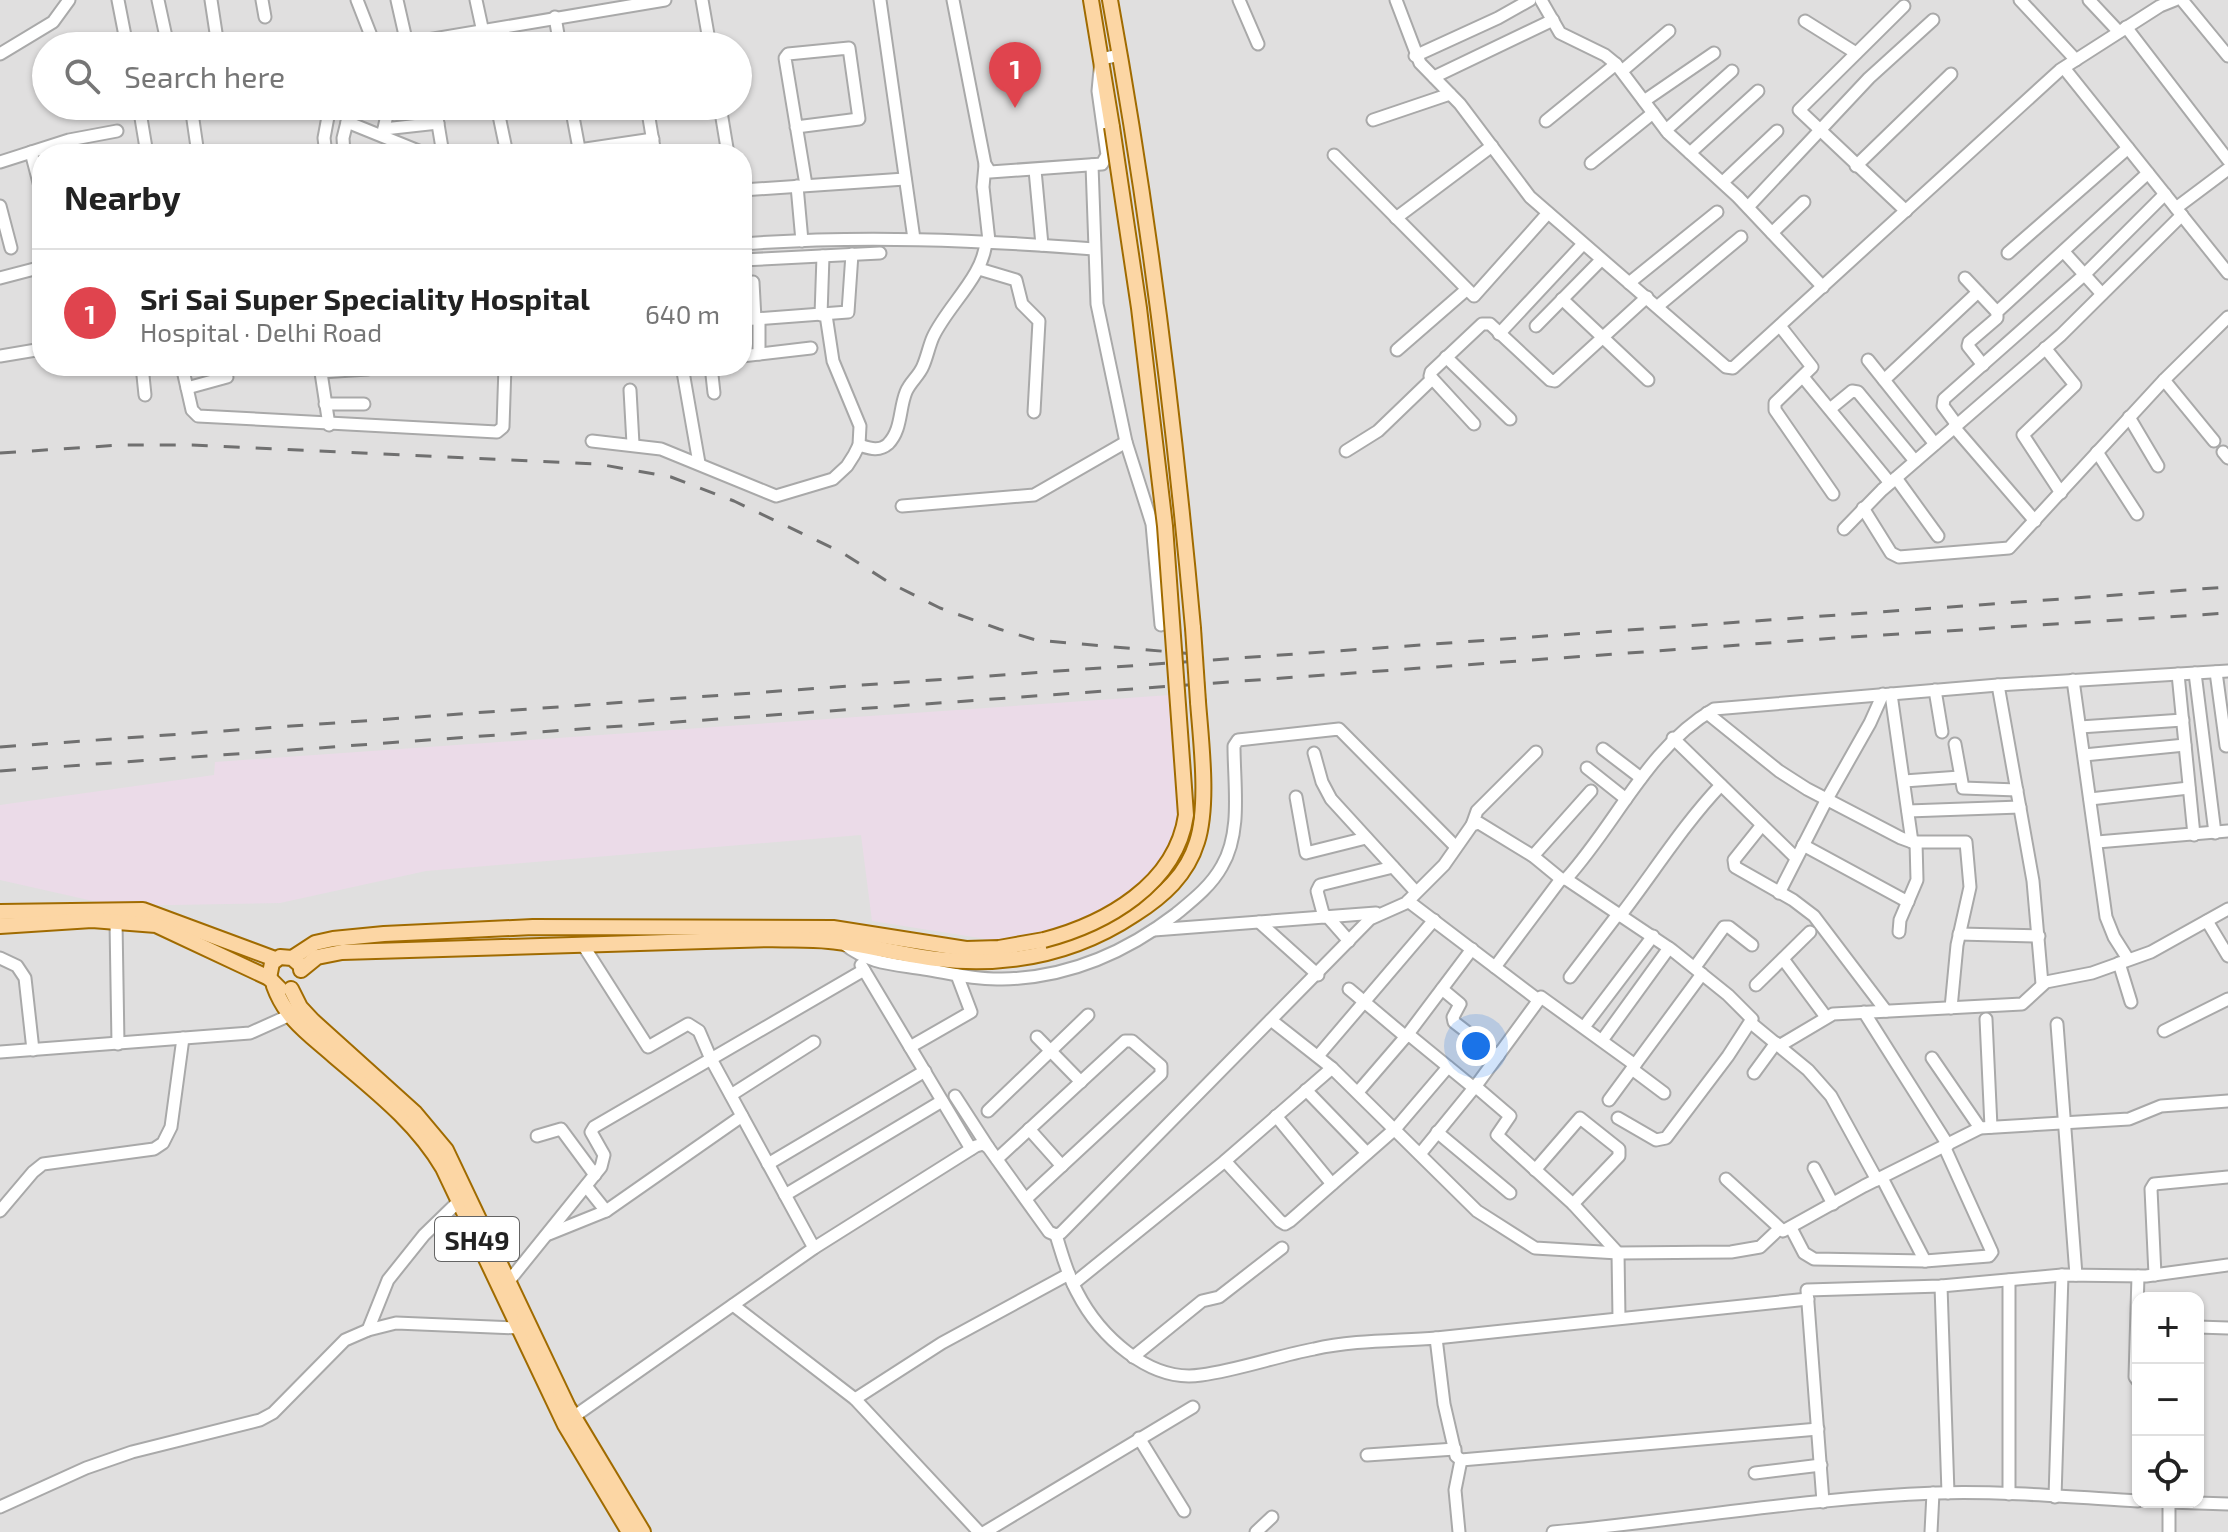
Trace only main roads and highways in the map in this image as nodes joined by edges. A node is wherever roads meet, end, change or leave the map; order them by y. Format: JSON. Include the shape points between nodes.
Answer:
{"nodes":[{"id":1,"x":1091,"y":0,"type":"edge"},
{"id":2,"x":1110,"y":0,"type":"edge"},
{"id":3,"x":0,"y":912,"type":"edge"},
{"id":4,"x":0,"y":926,"type":"edge"},
{"id":5,"x":694,"y":935,"type":"junction"},
{"id":6,"x":1046,"y":948,"type":"junction"},
{"id":7,"x":275,"y":959,"type":"junction"},
{"id":8,"x":297,"y":964,"type":"junction"},
{"id":9,"x":271,"y":982,"type":"junction"},
{"id":10,"x":291,"y":989,"type":"junction"},
{"id":11,"x":569,"y":1420,"type":"junction"},
{"id":12,"x":629,"y":1532,"type":"edge"},
{"id":13,"x":643,"y":1532,"type":"edge"}],
"edges":[{"from":1,"to":6,"type":"main road","bridge":true,"via":[[1139,308],[1165,526],[1186,815],[1165,865],[1144,891]]},
{"from":2,"to":6,"type":"main road","bridge":true,"via":[[1178,459],[1202,765],[1201,825],[1188,862],[1157,900],[1111,930]]},
{"from":3,"to":7,"type":"main road","via":[[143,910]]},
{"from":4,"to":9,"type":"main road","via":[[92,920],[156,925]]},
{"from":5,"to":6,"type":"main road","via":[[844,928],[966,949]]},
{"from":5,"to":6,"type":"main road","via":[[991,963]]},
{"from":5,"to":8,"type":"main road","via":[[583,945],[342,952]]},
{"from":5,"to":8,"type":"main road","via":[[533,927],[384,934],[315,943]]},
{"from":7,"to":8,"type":"main road","via":[[285,956]]},
{"from":7,"to":9,"type":"main road","via":[[269,968]]},
{"from":8,"to":10,"type":"main road","via":[[299,981]]},
{"from":9,"to":10,"type":"main road"},
{"from":9,"to":11,"type":"main road","number":"SH49","via":[[288,1016],[432,1148]]},
{"from":10,"to":11,"type":"main road","number":"SH49","via":[[313,1021],[415,1113],[446,1150]]},
{"from":11,"to":12,"type":"main road","number":"SH49"},
{"from":11,"to":13,"type":"main road","number":"SH49"}]}
